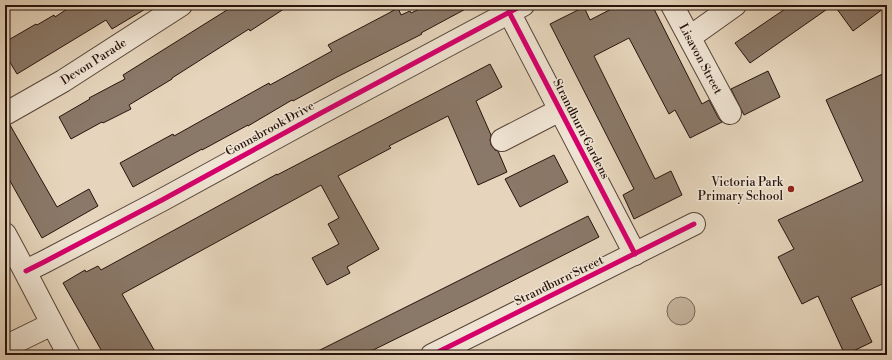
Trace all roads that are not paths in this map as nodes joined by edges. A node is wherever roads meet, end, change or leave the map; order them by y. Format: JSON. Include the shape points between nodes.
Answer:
{"nodes":[{"id":1,"x":672,"y":5,"type":"edge"},
{"id":2,"x":736,"y":5,"type":"edge"},
{"id":3,"x":175,"y":6,"type":"edge"},
{"id":4,"x":516,"y":9,"type":"edge"},
{"id":5,"x":690,"y":37,"type":"junction"},
{"id":6,"x":560,"y":110,"type":"junction"},
{"id":7,"x":730,"y":113,"type":"dead end"},
{"id":8,"x":5,"y":114,"type":"edge"},
{"id":9,"x":502,"y":140,"type":"dead end"},
{"id":10,"x":694,"y":224,"type":"dead end"},
{"id":11,"x":5,"y":234,"type":"edge"},
{"id":12,"x":635,"y":254,"type":"junction"},
{"id":13,"x":26,"y":271,"type":"junction"},
{"id":14,"x":52,"y":324,"type":"junction"},
{"id":15,"x":5,"y":347,"type":"edge"},
{"id":16,"x":69,"y":355,"type":"edge"},
{"id":17,"x":432,"y":355,"type":"edge"}],
"edges":[{"from":1,"to":5,"type":"street","name":"Lisavon Street"},
{"from":2,"to":5,"type":"street"},
{"from":3,"to":8,"type":"street","name":"Devon Parade","via":[[62,81]]},
{"from":4,"to":6,"type":"street","name":"Strandburn Gardens"},
{"from":4,"to":13,"type":"street","name":"Connsbrook Drive"},
{"from":5,"to":7,"type":"street","name":"Lisavon Street"},
{"from":6,"to":9,"type":"street"},
{"from":6,"to":12,"type":"street","name":"Strandburn Gardens"},
{"from":10,"to":12,"type":"street","name":"Strandburn Street"},
{"from":11,"to":13,"type":"street"},
{"from":12,"to":17,"type":"street","name":"Strandburn Street"},
{"from":13,"to":14,"type":"street"},
{"from":14,"to":15,"type":"street"},
{"from":14,"to":16,"type":"street"}]}
